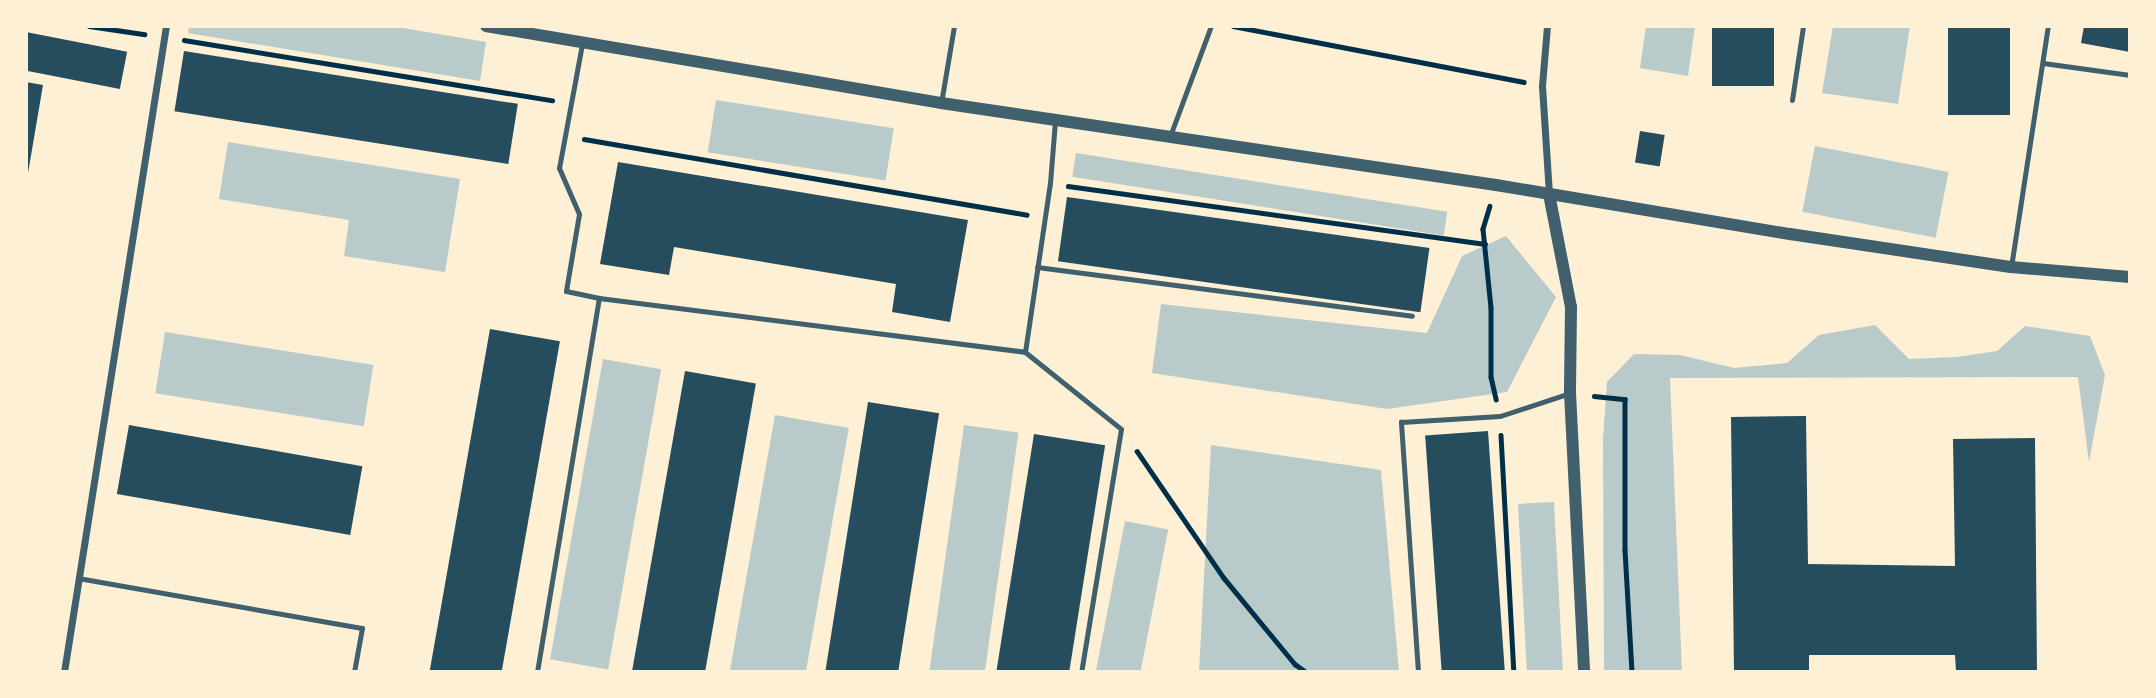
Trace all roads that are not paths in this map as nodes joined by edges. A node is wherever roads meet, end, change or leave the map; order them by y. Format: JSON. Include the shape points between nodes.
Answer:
{"nodes":[{"id":1,"x":166,"y":26,"type":"edge"},
{"id":2,"x":486,"y":26,"type":"edge"},
{"id":3,"x":954,"y":26,"type":"edge"},
{"id":4,"x":1211,"y":26,"type":"edge"},
{"id":5,"x":1547,"y":26,"type":"edge"},
{"id":6,"x":1803,"y":26,"type":"edge"},
{"id":7,"x":2048,"y":26,"type":"edge"},
{"id":8,"x":582,"y":44,"type":"junction"},
{"id":9,"x":2043,"y":63,"type":"junction"},
{"id":10,"x":2130,"y":75,"type":"edge"},
{"id":11,"x":1791,"y":100,"type":"dead end"},
{"id":12,"x":941,"y":103,"type":"junction"},
{"id":13,"x":1055,"y":121,"type":"junction"},
{"id":14,"x":1169,"y":139,"type":"junction"},
{"id":15,"x":1549,"y":194,"type":"junction"},
{"id":16,"x":1037,"y":267,"type":"junction"},
{"id":17,"x":2011,"y":267,"type":"junction"},
{"id":18,"x":2130,"y":277,"type":"edge"},
{"id":19,"x":599,"y":298,"type":"junction"},
{"id":20,"x":1412,"y":316,"type":"dead end"},
{"id":21,"x":1025,"y":352,"type":"junction"},
{"id":22,"x":1570,"y":393,"type":"junction"},
{"id":23,"x":78,"y":578,"type":"junction"},
{"id":24,"x":64,"y":672,"type":"edge"},
{"id":25,"x":354,"y":672,"type":"edge"},
{"id":26,"x":537,"y":672,"type":"edge"},
{"id":27,"x":1081,"y":672,"type":"edge"},
{"id":28,"x":1418,"y":672,"type":"edge"},
{"id":29,"x":1584,"y":672,"type":"edge"}],
"edges":[{"from":1,"to":23,"type":"street"},
{"from":2,"to":8,"type":"street"},
{"from":3,"to":12,"type":"lane"},
{"from":4,"to":14,"type":"lane"},
{"from":5,"to":15,"type":"street","via":[[1542,86]]},
{"from":6,"to":11,"type":"lane"},
{"from":7,"to":9,"type":"lane"},
{"from":8,"to":12,"type":"street"},
{"from":8,"to":19,"type":"lane","via":[[559,168],[579,214],[566,291]]},
{"from":9,"to":10,"type":"lane"},
{"from":9,"to":17,"type":"lane"},
{"from":12,"to":13,"type":"street"},
{"from":13,"to":14,"type":"street"},
{"from":13,"to":16,"type":"lane"},
{"from":14,"to":15,"type":"street"},
{"from":15,"to":17,"type":"street"},
{"from":15,"to":22,"type":"street","via":[[1571,307]]},
{"from":16,"to":20,"type":"lane"},
{"from":16,"to":21,"type":"lane"},
{"from":17,"to":18,"type":"street"},
{"from":19,"to":21,"type":"lane"},
{"from":19,"to":26,"type":"lane"},
{"from":21,"to":27,"type":"lane","via":[[1121,429]]},
{"from":22,"to":28,"type":"lane","via":[[1500,416],[1401,422]]},
{"from":22,"to":29,"type":"street"},
{"from":23,"to":24,"type":"street"},
{"from":23,"to":25,"type":"lane","via":[[362,628]]}]}
